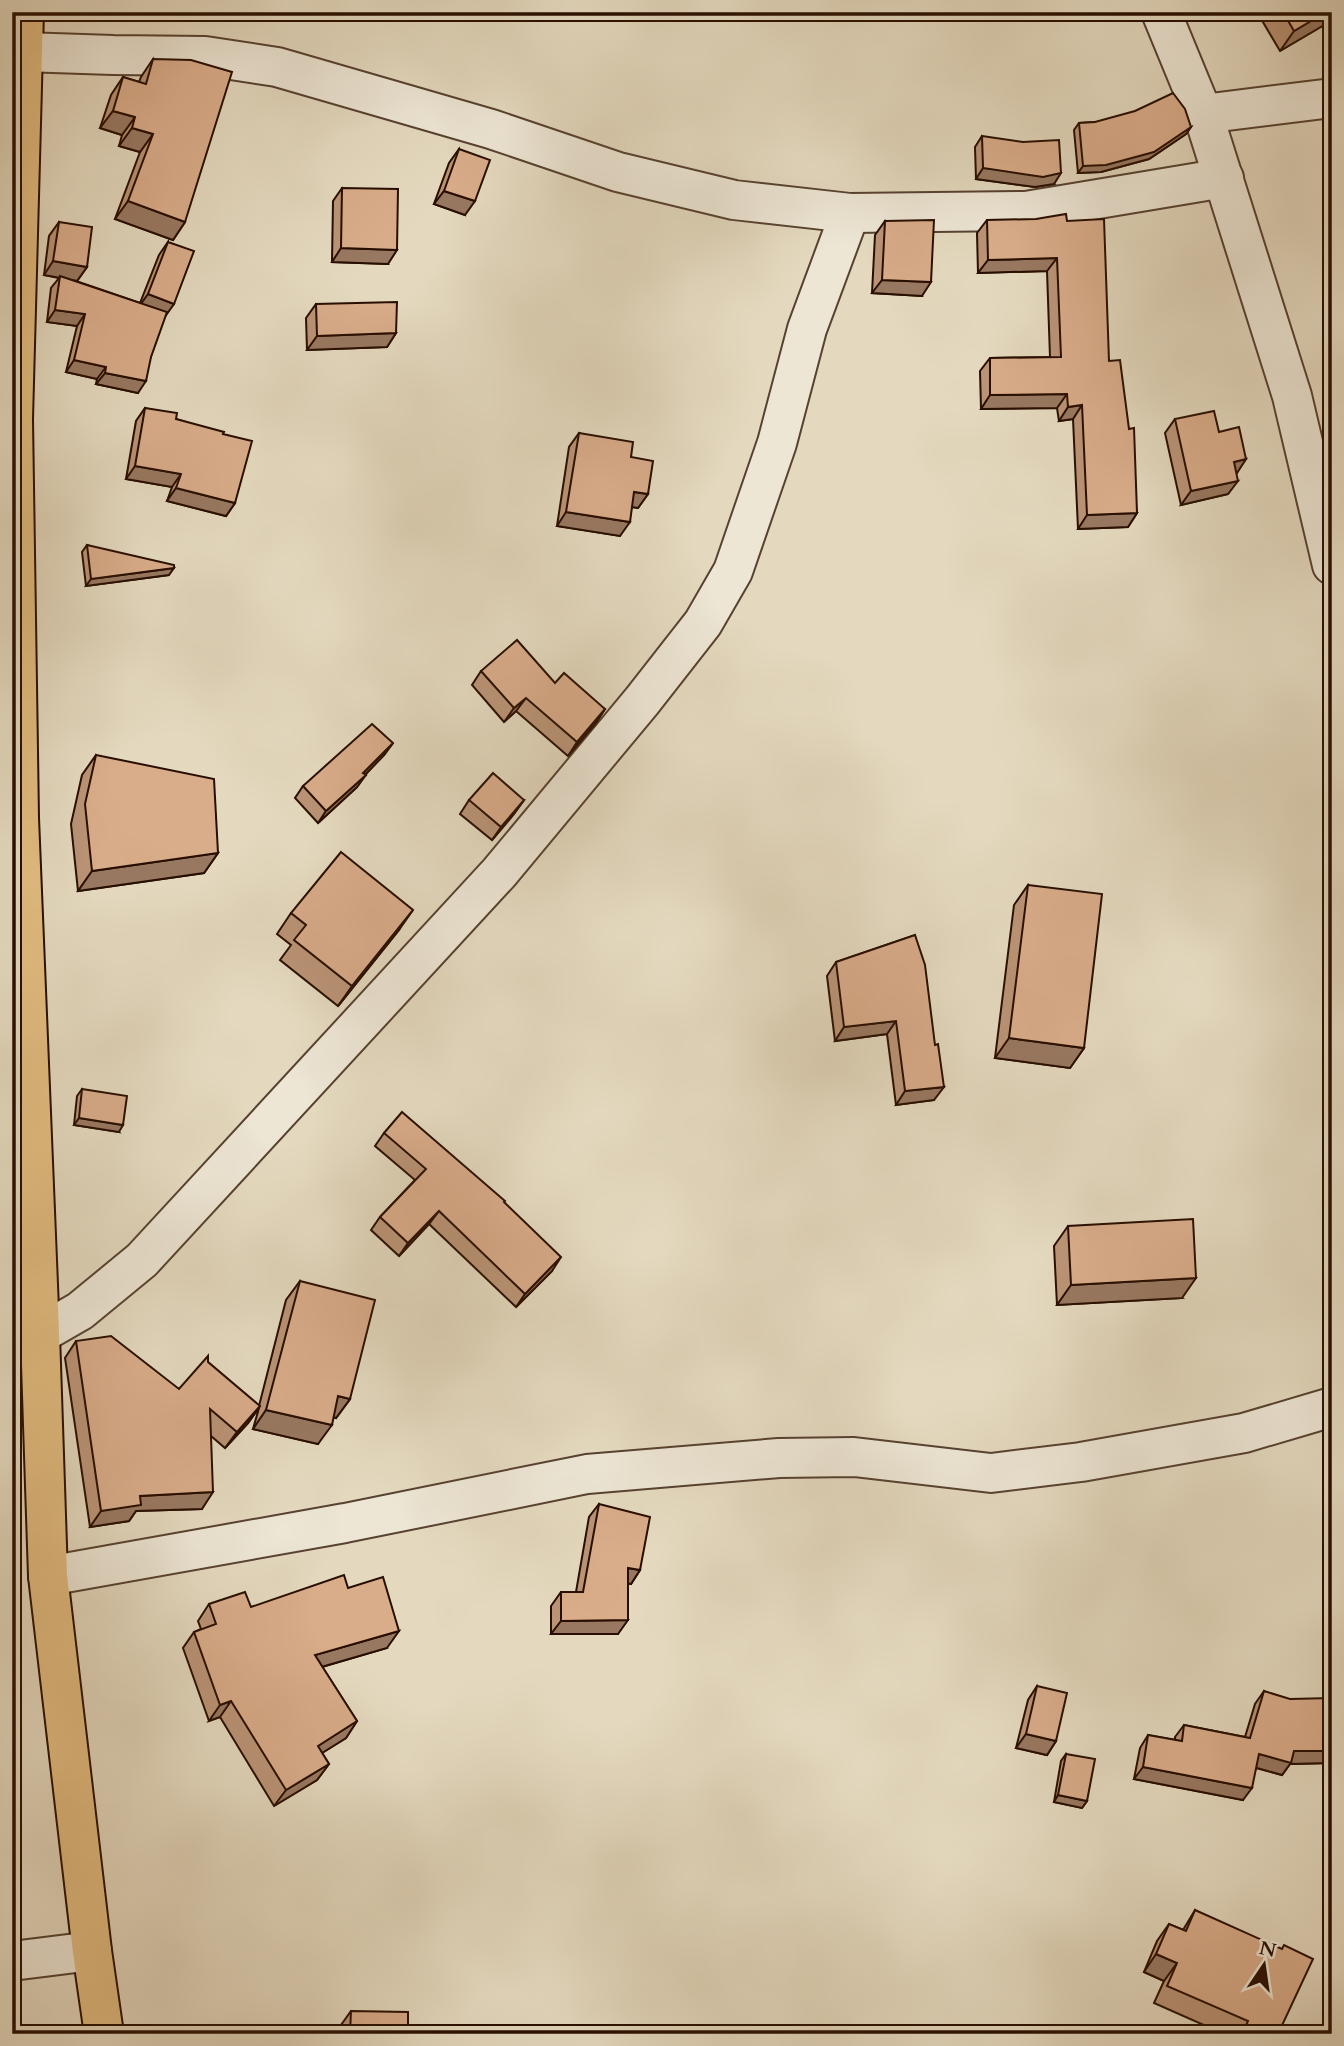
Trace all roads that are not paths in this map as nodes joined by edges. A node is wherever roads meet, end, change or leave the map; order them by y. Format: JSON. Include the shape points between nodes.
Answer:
{"nodes":[{"id":1,"x":24,"y":12,"type":"edge"},
{"id":2,"x":1161,"y":12,"type":"edge"},
{"id":3,"x":18,"y":49,"type":"edge"},
{"id":4,"x":1332,"y":98,"type":"edge"},
{"id":5,"x":1203,"y":114,"type":"junction"},
{"id":6,"x":1224,"y":178,"type":"junction"},
{"id":7,"x":850,"y":214,"type":"junction"},
{"id":8,"x":1332,"y":565,"type":"edge"},
{"id":9,"x":40,"y":1335,"type":"junction"},
{"id":10,"x":1332,"y":1407,"type":"edge"},
{"id":11,"x":48,"y":1576,"type":"junction"},
{"id":12,"x":92,"y":1951,"type":"junction"},
{"id":13,"x":12,"y":1961,"type":"edge"},
{"id":14,"x":104,"y":2034,"type":"edge"}],
"edges":[{"from":1,"to":3,"type":"main road"},
{"from":2,"to":5,"type":"street"},
{"from":3,"to":7,"type":"street","via":[[205,56],[277,67],[618,172],[734,200]]},
{"from":3,"to":9,"type":"main road","via":[[13,460],[19,818]]},
{"from":4,"to":5,"type":"street"},
{"from":5,"to":6,"type":"street"},
{"from":6,"to":7,"type":"street","via":[[1026,211]]},
{"from":6,"to":8,"type":"street","via":[[1292,396]]},
{"from":7,"to":9,"type":"street","via":[[807,329],[777,443],[733,570],[703,623],[499,873],[142,1260],[80,1311]]},
{"from":9,"to":11,"type":"main road"},
{"from":10,"to":11,"type":"street","via":[[1244,1433],[992,1473],[841,1457],[587,1474]]},
{"from":11,"to":12,"type":"main road"},
{"from":12,"to":13,"type":"street"},
{"from":12,"to":14,"type":"main road"}]}
